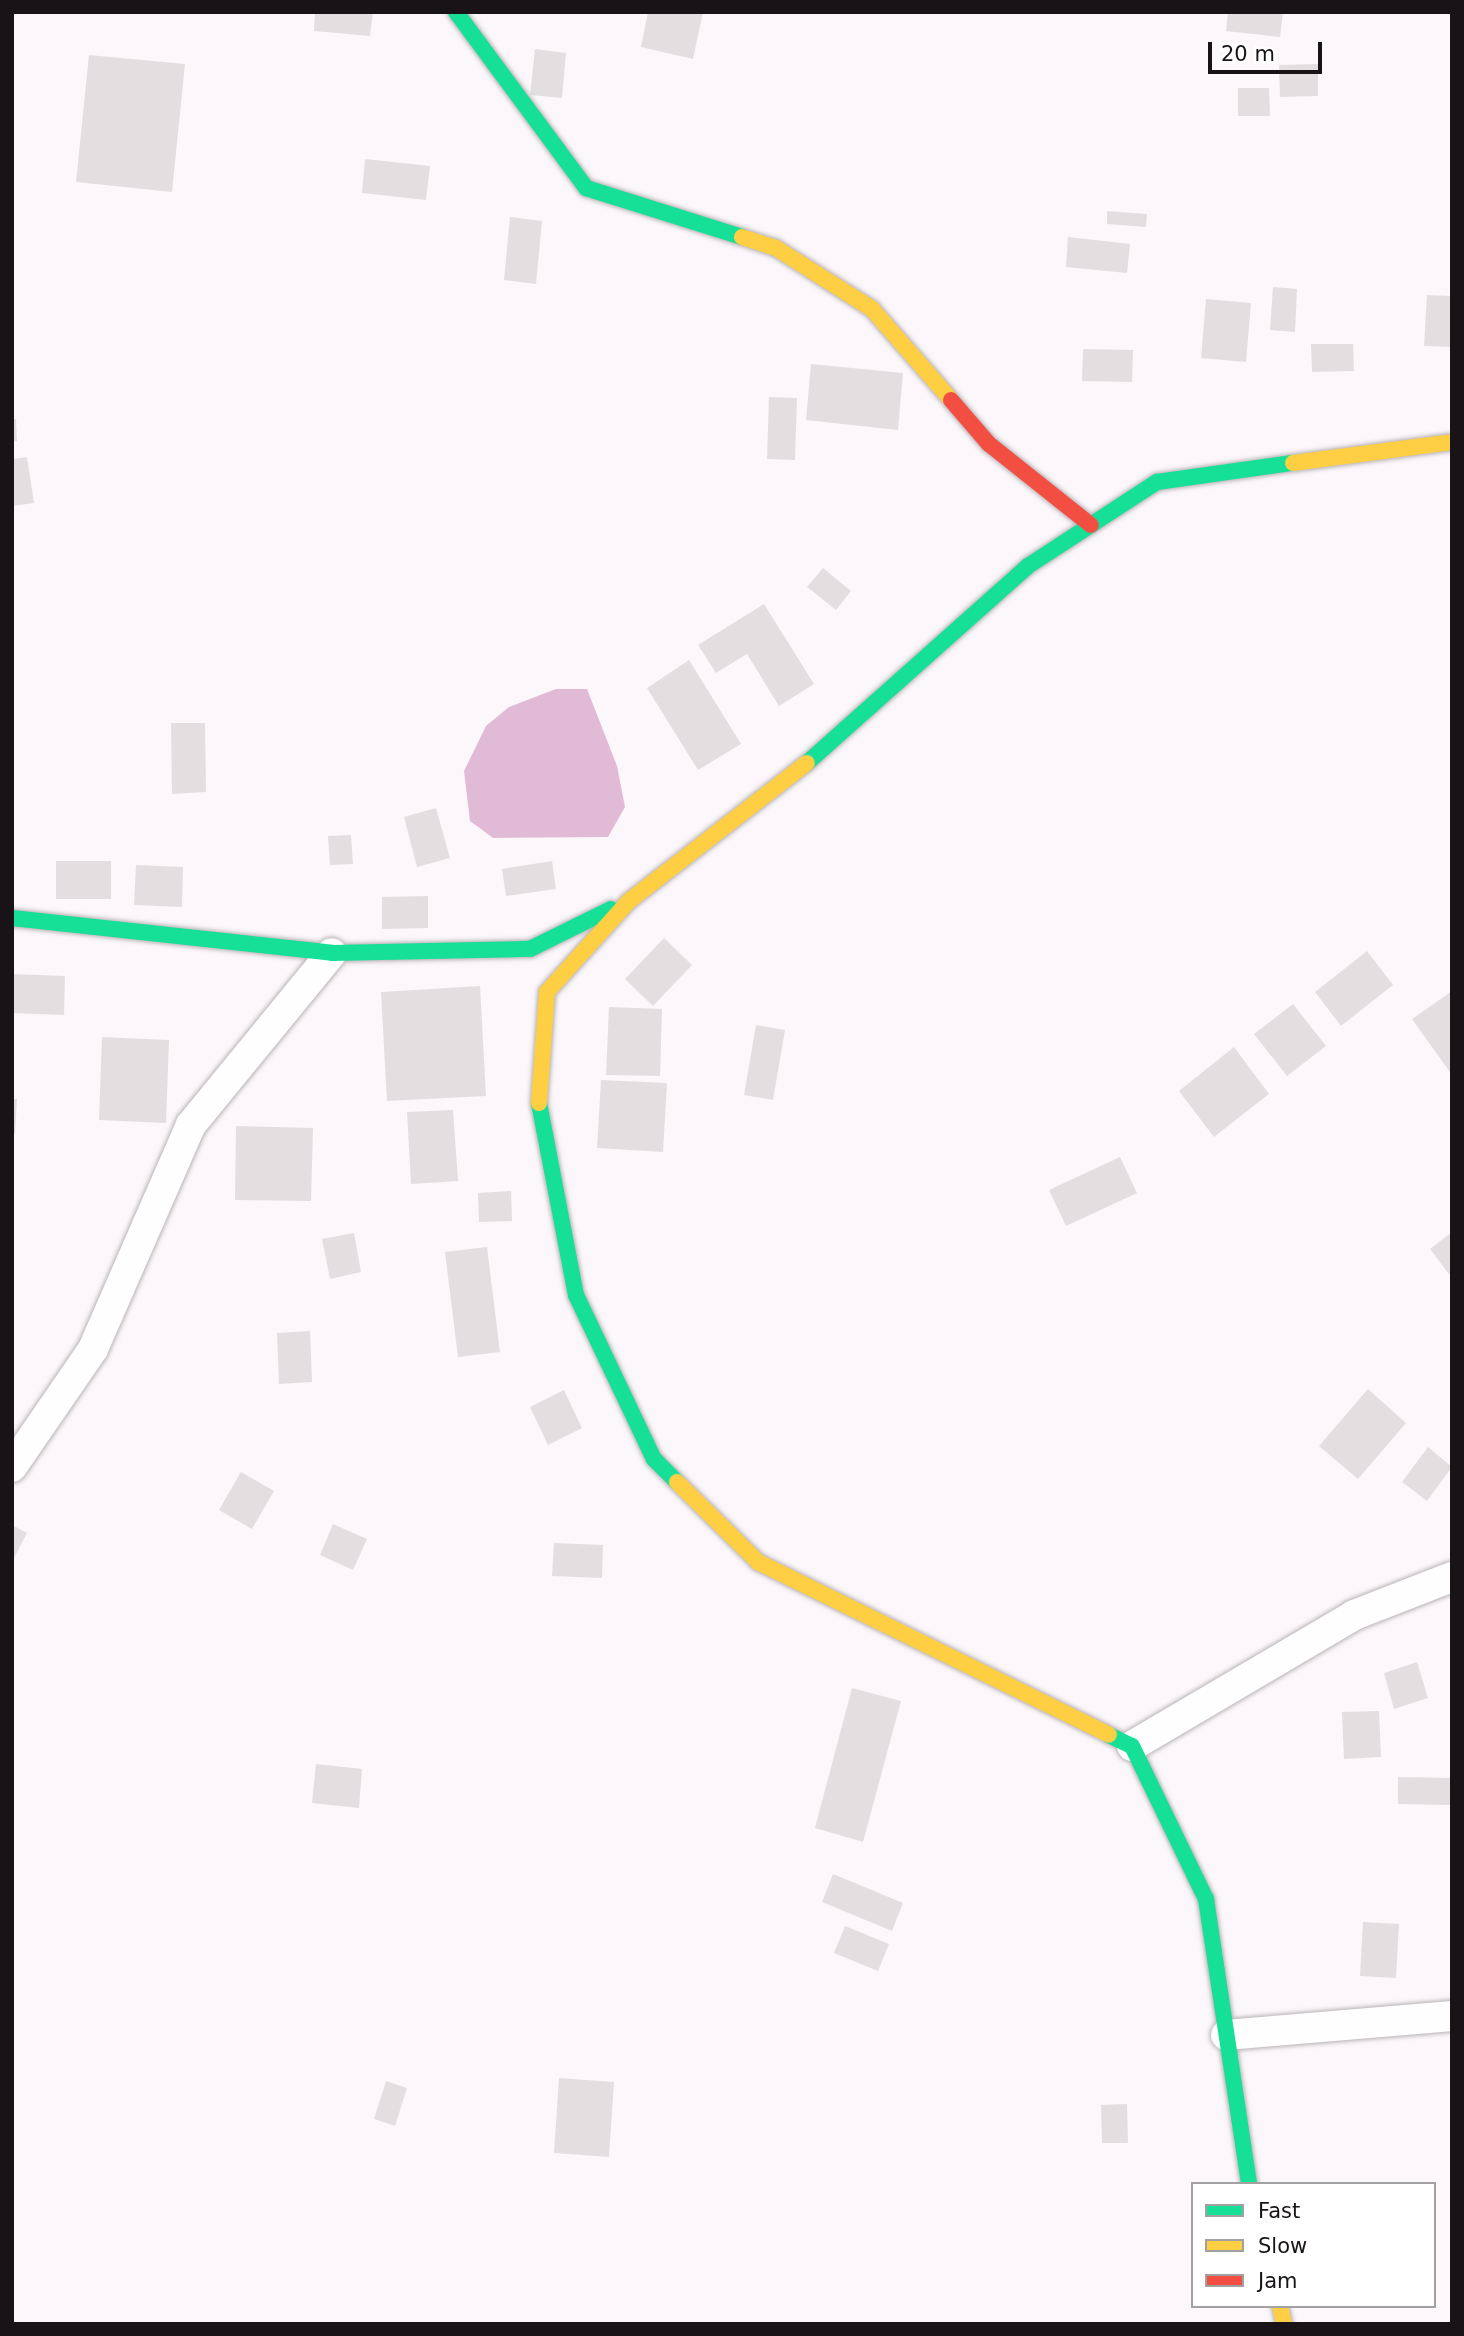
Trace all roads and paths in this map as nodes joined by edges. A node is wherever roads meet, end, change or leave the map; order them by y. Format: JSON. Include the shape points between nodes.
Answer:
{"nodes":[{"id":1,"x":456,"y":12,"type":"edge"},
{"id":2,"x":1452,"y":442,"type":"edge"},
{"id":3,"x":1091,"y":525,"type":"junction"},
{"id":4,"x":629,"y":901,"type":"junction"},
{"id":5,"x":12,"y":918,"type":"edge"},
{"id":6,"x":332,"y":953,"type":"junction"},
{"id":7,"x":12,"y":1467,"type":"edge"},
{"id":8,"x":1452,"y":1577,"type":"edge"},
{"id":9,"x":1132,"y":1746,"type":"junction"},
{"id":10,"x":1452,"y":2016,"type":"edge"},
{"id":11,"x":1226,"y":2035,"type":"junction"},
{"id":12,"x":1249,"y":2182,"type":"edge"}],
"edges":[{"from":1,"to":3,"type":"main road","via":[[586,188],[776,248],[872,309],[989,444]]},
{"from":2,"to":3,"type":"main road","via":[[1157,482]]},
{"from":3,"to":4,"type":"main road","via":[[1028,566],[819,754]]},
{"from":4,"to":6,"type":"main road","via":[[530,949]]},
{"from":4,"to":9,"type":"main road","via":[[547,992],[540,1106],[576,1295],[654,1459],[758,1562]]},
{"from":5,"to":6,"type":"main road"},
{"from":6,"to":7,"type":"street","via":[[191,1125],[93,1349]]},
{"from":8,"to":9,"type":"street","via":[[1354,1615]]},
{"from":9,"to":11,"type":"main road","via":[[1206,1899]]},
{"from":10,"to":11,"type":"street"},
{"from":11,"to":12,"type":"main road"}]}
